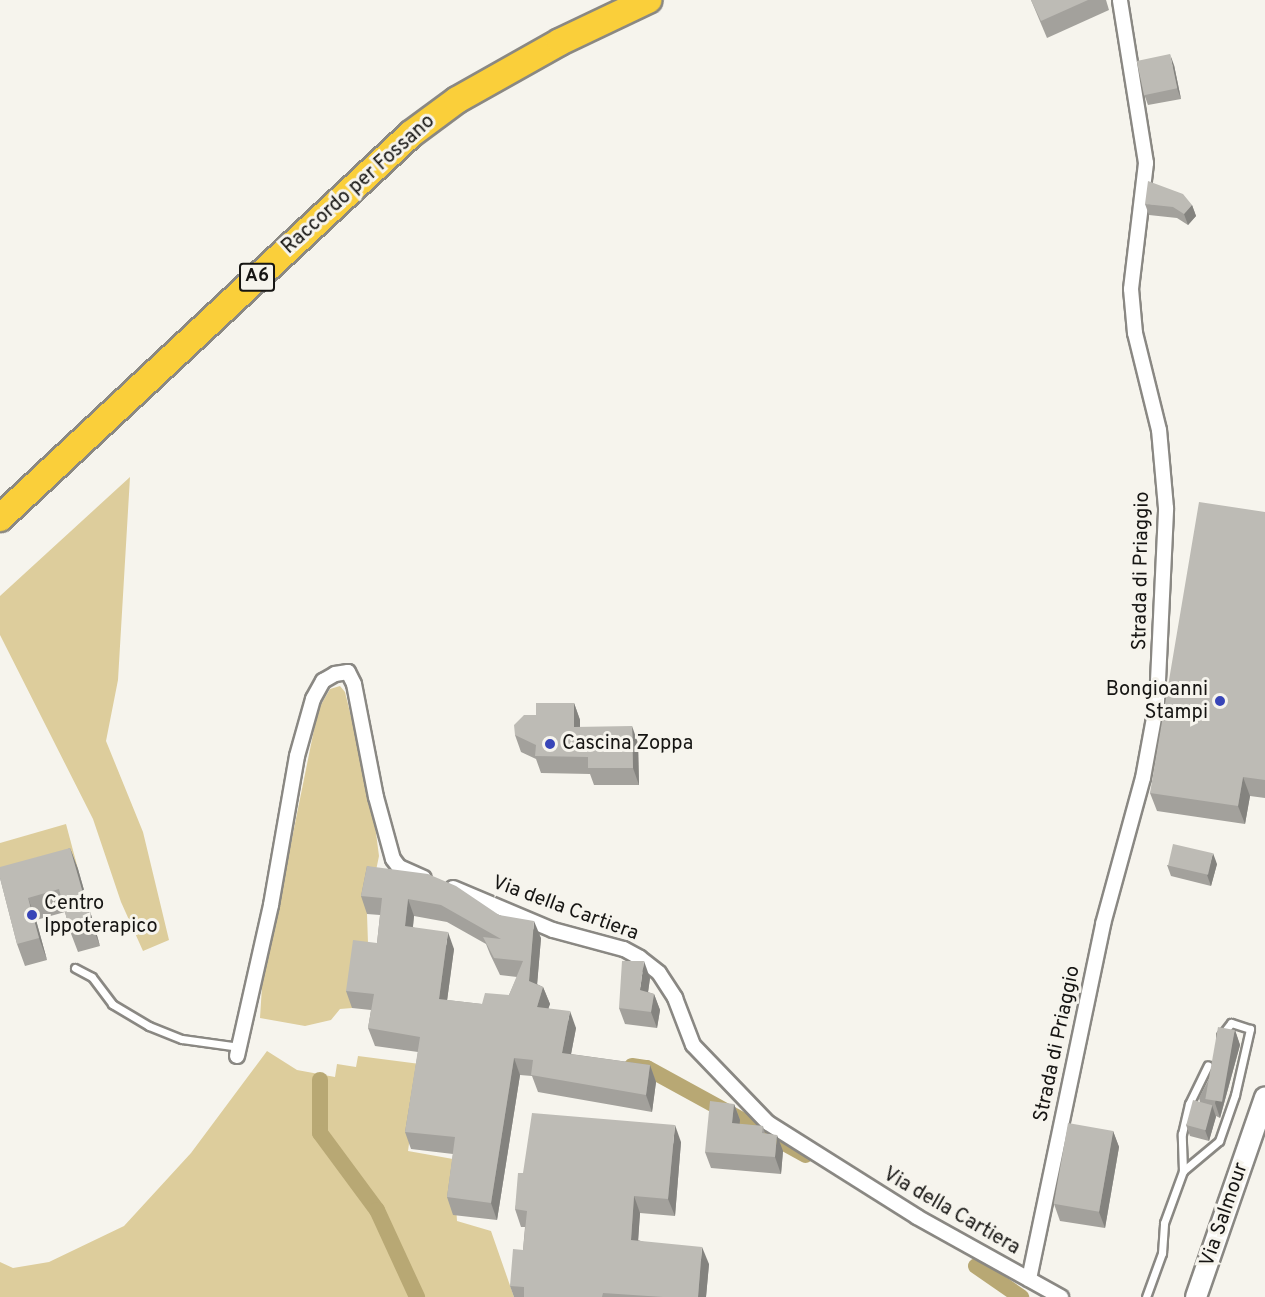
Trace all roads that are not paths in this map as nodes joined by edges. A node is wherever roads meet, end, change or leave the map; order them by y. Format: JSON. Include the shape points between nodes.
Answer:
{"nodes":[{"id":1,"x":648,"y":0,"type":"edge"},
{"id":2,"x":1120,"y":0,"type":"edge"},
{"id":3,"x":0,"y":518,"type":"edge"},
{"id":4,"x":75,"y":968,"type":"dead end"},
{"id":5,"x":1218,"y":1040,"type":"edge"},
{"id":6,"x":1214,"y":1051,"type":"edge"},
{"id":7,"x":238,"y":1052,"type":"joint"},
{"id":8,"x":1265,"y":1098,"type":"edge"},
{"id":9,"x":1183,"y":1171,"type":"junction"},
{"id":10,"x":1029,"y":1279,"type":"junction"},
{"id":11,"x":1061,"y":1297,"type":"edge"},
{"id":12,"x":1146,"y":1297,"type":"edge"},
{"id":13,"x":1196,"y":1297,"type":"edge"}],
"edges":[{"from":1,"to":3,"type":"highway","name":"Raccordo per Fossano","number":"A6","via":[[457,100],[411,134]]},
{"from":2,"to":10,"type":"street","name":"Strada di Priaggio","via":[[1146,163],[1131,289],[1135,333],[1159,430],[1166,508],[1158,690],[1143,778],[1103,924]]},
{"from":4,"to":7,"type":"lane","via":[[92,977],[112,1004],[149,1026],[182,1039]]},
{"from":5,"to":9,"type":"lane","via":[[1231,1023],[1250,1029],[1235,1095],[1219,1141]]},
{"from":6,"to":9,"type":"lane","via":[[1189,1104],[1182,1134]]},
{"from":7,"to":10,"type":"street","name":"Via della Cartiera","via":[[271,905],[297,756],[313,699],[323,681],[348,672],[354,684],[385,834],[399,867],[553,930],[640,958],[659,973],[675,998],[693,1045],[768,1123],[917,1217]]},
{"from":8,"to":13,"type":"main road","name":"Via Salmour"},
{"from":9,"to":12,"type":"lane","via":[[1164,1223],[1162,1253]]},
{"from":10,"to":11,"type":"street","name":"Via della Cartiera"}]}
